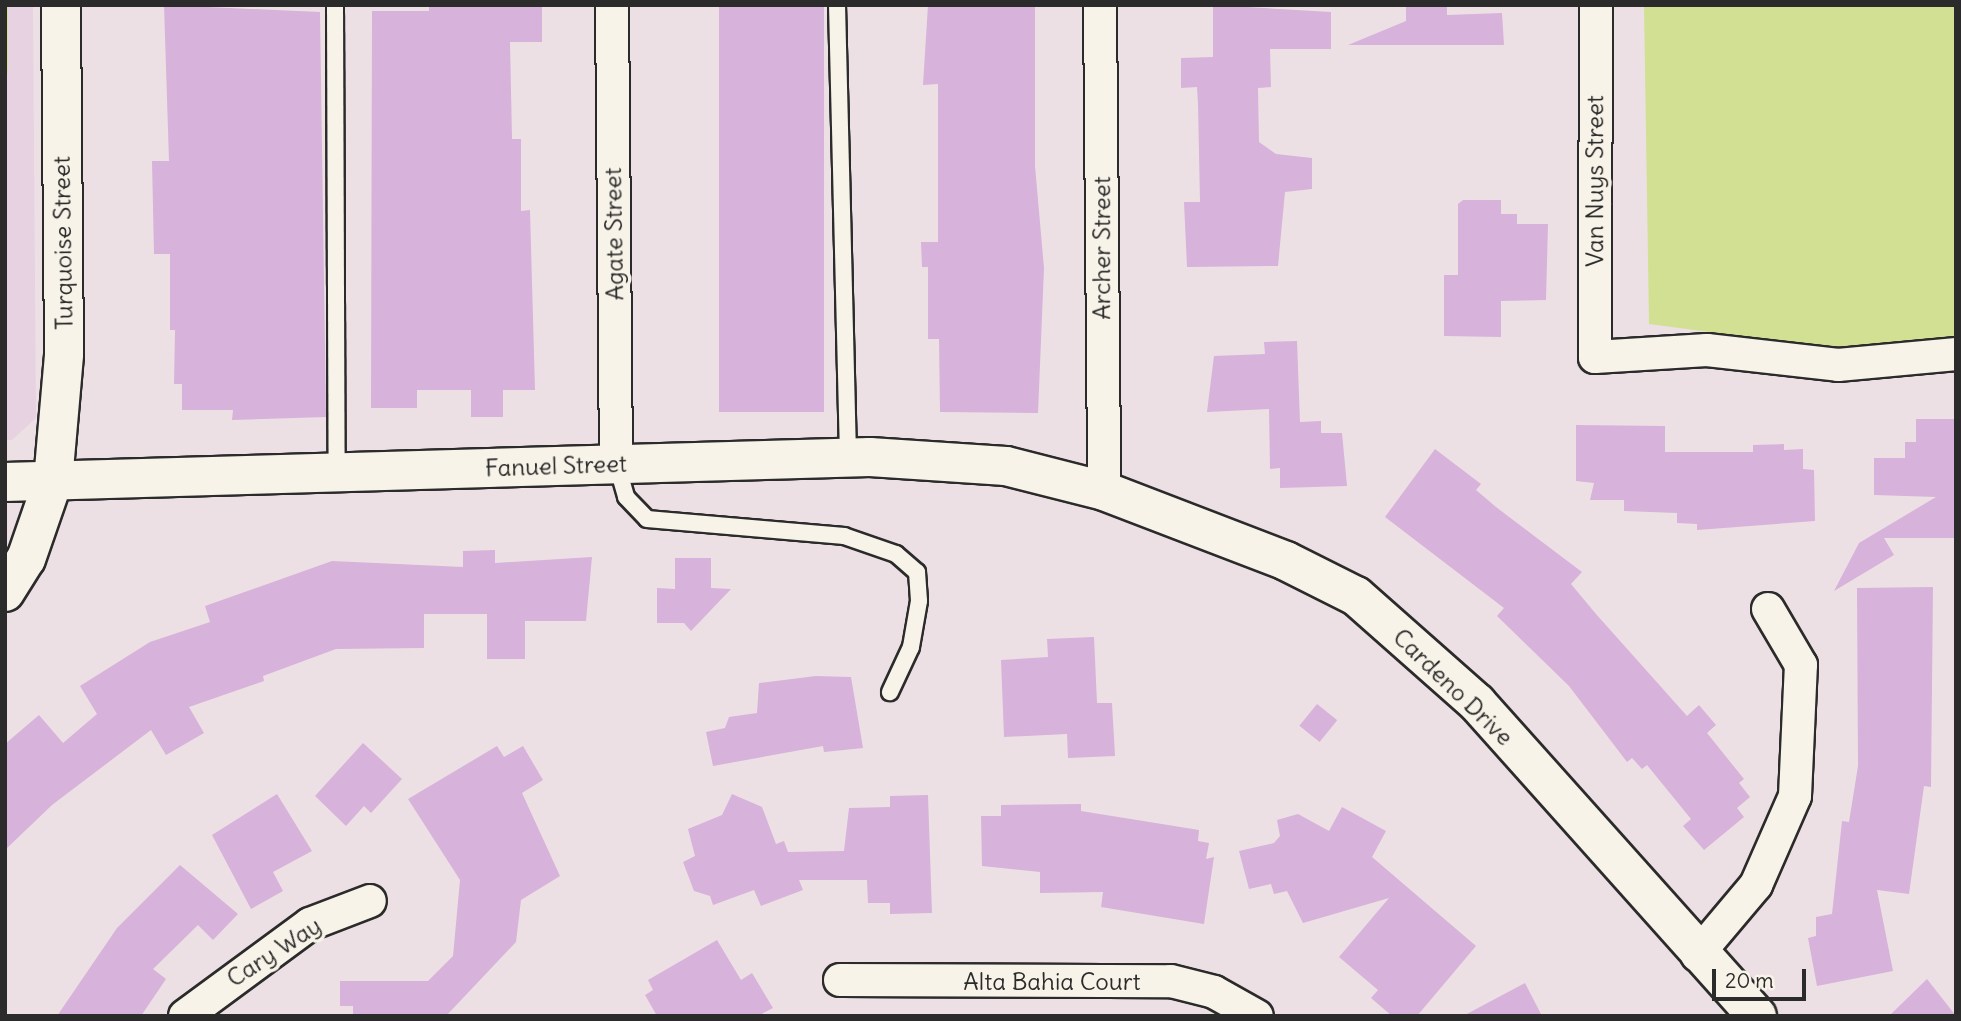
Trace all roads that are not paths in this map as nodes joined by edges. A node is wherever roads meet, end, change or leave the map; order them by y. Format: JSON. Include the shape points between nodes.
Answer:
{"nodes":[{"id":1,"x":61,"y":5,"type":"edge"},
{"id":2,"x":335,"y":5,"type":"edge"},
{"id":3,"x":612,"y":5,"type":"edge"},
{"id":4,"x":837,"y":5,"type":"edge"},
{"id":5,"x":1100,"y":5,"type":"edge"},
{"id":6,"x":1596,"y":5,"type":"edge"},
{"id":7,"x":1956,"y":354,"type":"edge"},
{"id":8,"x":848,"y":458,"type":"junction"},
{"id":9,"x":616,"y":463,"type":"junction"},
{"id":10,"x":337,"y":475,"type":"junction"},
{"id":11,"x":53,"y":481,"type":"junction"},
{"id":12,"x":5,"y":482,"type":"edge"},
{"id":13,"x":1104,"y":491,"type":"junction"},
{"id":14,"x":5,"y":592,"type":"edge"},
{"id":15,"x":1768,"y":609,"type":"dead end"},
{"id":16,"x":890,"y":692,"type":"dead end"},
{"id":17,"x":370,"y":901,"type":"dead end"},
{"id":18,"x":1697,"y":955,"type":"junction"},
{"id":19,"x":840,"y":979,"type":"dead end"},
{"id":20,"x":185,"y":1016,"type":"edge"},
{"id":21,"x":1257,"y":1016,"type":"edge"},
{"id":22,"x":1756,"y":1016,"type":"edge"}],
"edges":[{"from":1,"to":11,"type":"street","name":"Turquoise Street","via":[[64,354]]},
{"from":2,"to":10,"type":"lane"},
{"from":3,"to":9,"type":"street","name":"Agate Street"},
{"from":4,"to":8,"type":"lane"},
{"from":5,"to":13,"type":"street","name":"Archer Street"},
{"from":6,"to":7,"type":"street","name":"Van Nuys Street","via":[[1595,357],[1707,350],[1838,365]]},
{"from":8,"to":9,"type":"street","name":"Fanuel Street"},
{"from":8,"to":13,"type":"street","name":"Fanuel Street","via":[[1006,466]]},
{"from":9,"to":10,"type":"street","name":"Fanuel Street"},
{"from":9,"to":16,"type":"lane","via":[[626,497],[647,519],[845,536],[896,554],[917,572],[919,601],[911,647]]},
{"from":10,"to":11,"type":"street","name":"Fanuel Street"},
{"from":11,"to":12,"type":"street","name":"Fanuel Street"},
{"from":11,"to":14,"type":"street","name":"Turquoise Street","via":[[26,559]]},
{"from":13,"to":18,"type":"street","name":"Cardeno Drive","via":[[1286,561],[1356,596],[1477,703]]},
{"from":15,"to":18,"type":"street","via":[[1801,665],[1795,796],[1756,885]]},
{"from":17,"to":20,"type":"street","name":"Cary Way","via":[[310,924]]},
{"from":18,"to":22,"type":"street","name":"Cardeno Drive"},
{"from":19,"to":21,"type":"street","name":"Alta Bahia Court","via":[[1171,981],[1214,992]]}]}
